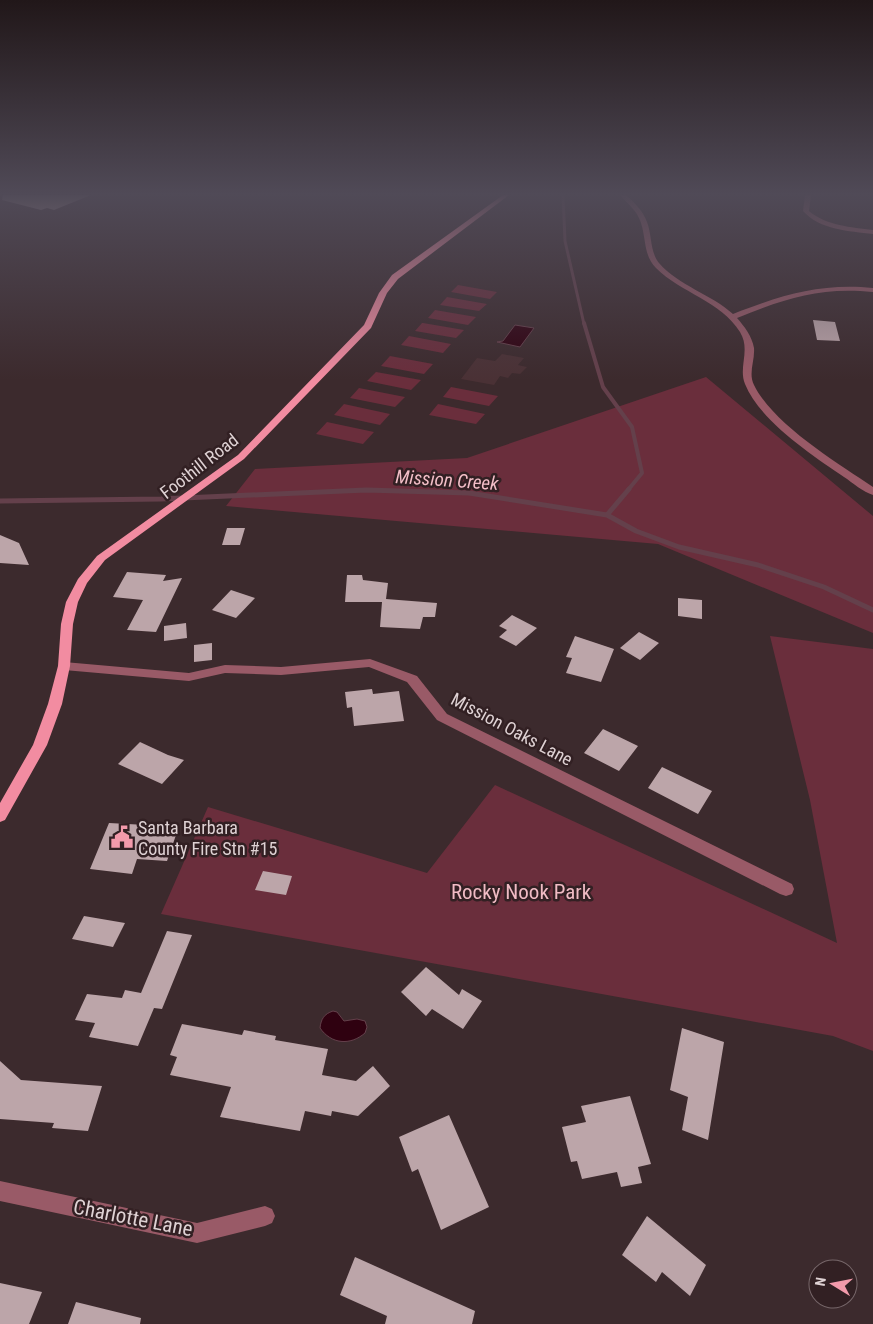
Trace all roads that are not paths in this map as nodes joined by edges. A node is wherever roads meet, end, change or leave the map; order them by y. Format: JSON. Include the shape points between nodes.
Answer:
{"nodes":[{"id":1,"x":422,"y":257,"type":"edge"},
{"id":2,"x":653,"y":257,"type":"edge"},
{"id":3,"x":873,"y":290,"type":"edge"},
{"id":4,"x":732,"y":317,"type":"junction"},
{"id":5,"x":873,"y":492,"type":"edge"},
{"id":6,"x":64,"y":666,"type":"junction"},
{"id":7,"x":0,"y":816,"type":"edge"},
{"id":8,"x":786,"y":889,"type":"dead end"},
{"id":9,"x":0,"y":1190,"type":"edge"},
{"id":10,"x":265,"y":1216,"type":"dead end"}],
"edges":[{"from":1,"to":6,"type":"main road","name":"Foothill Road","via":[[395,277],[382,293],[368,326],[241,457],[101,558],[82,582],[72,602]]},
{"from":2,"to":4,"type":"street","via":[[657,264]]},
{"from":3,"to":4,"type":"street","via":[[832,287],[806,290]]},
{"from":4,"to":5,"type":"street","via":[[752,352],[747,379],[751,388],[804,443]]},
{"from":6,"to":7,"type":"main road","name":"Foothill Road","via":[[40,745]]},
{"from":6,"to":8,"type":"street","name":"Mission Oaks Lane","via":[[189,677],[225,669],[282,670],[370,663],[412,679],[442,718]]},
{"from":9,"to":10,"type":"street","name":"Charlotte Lane","via":[[197,1233]]}]}
